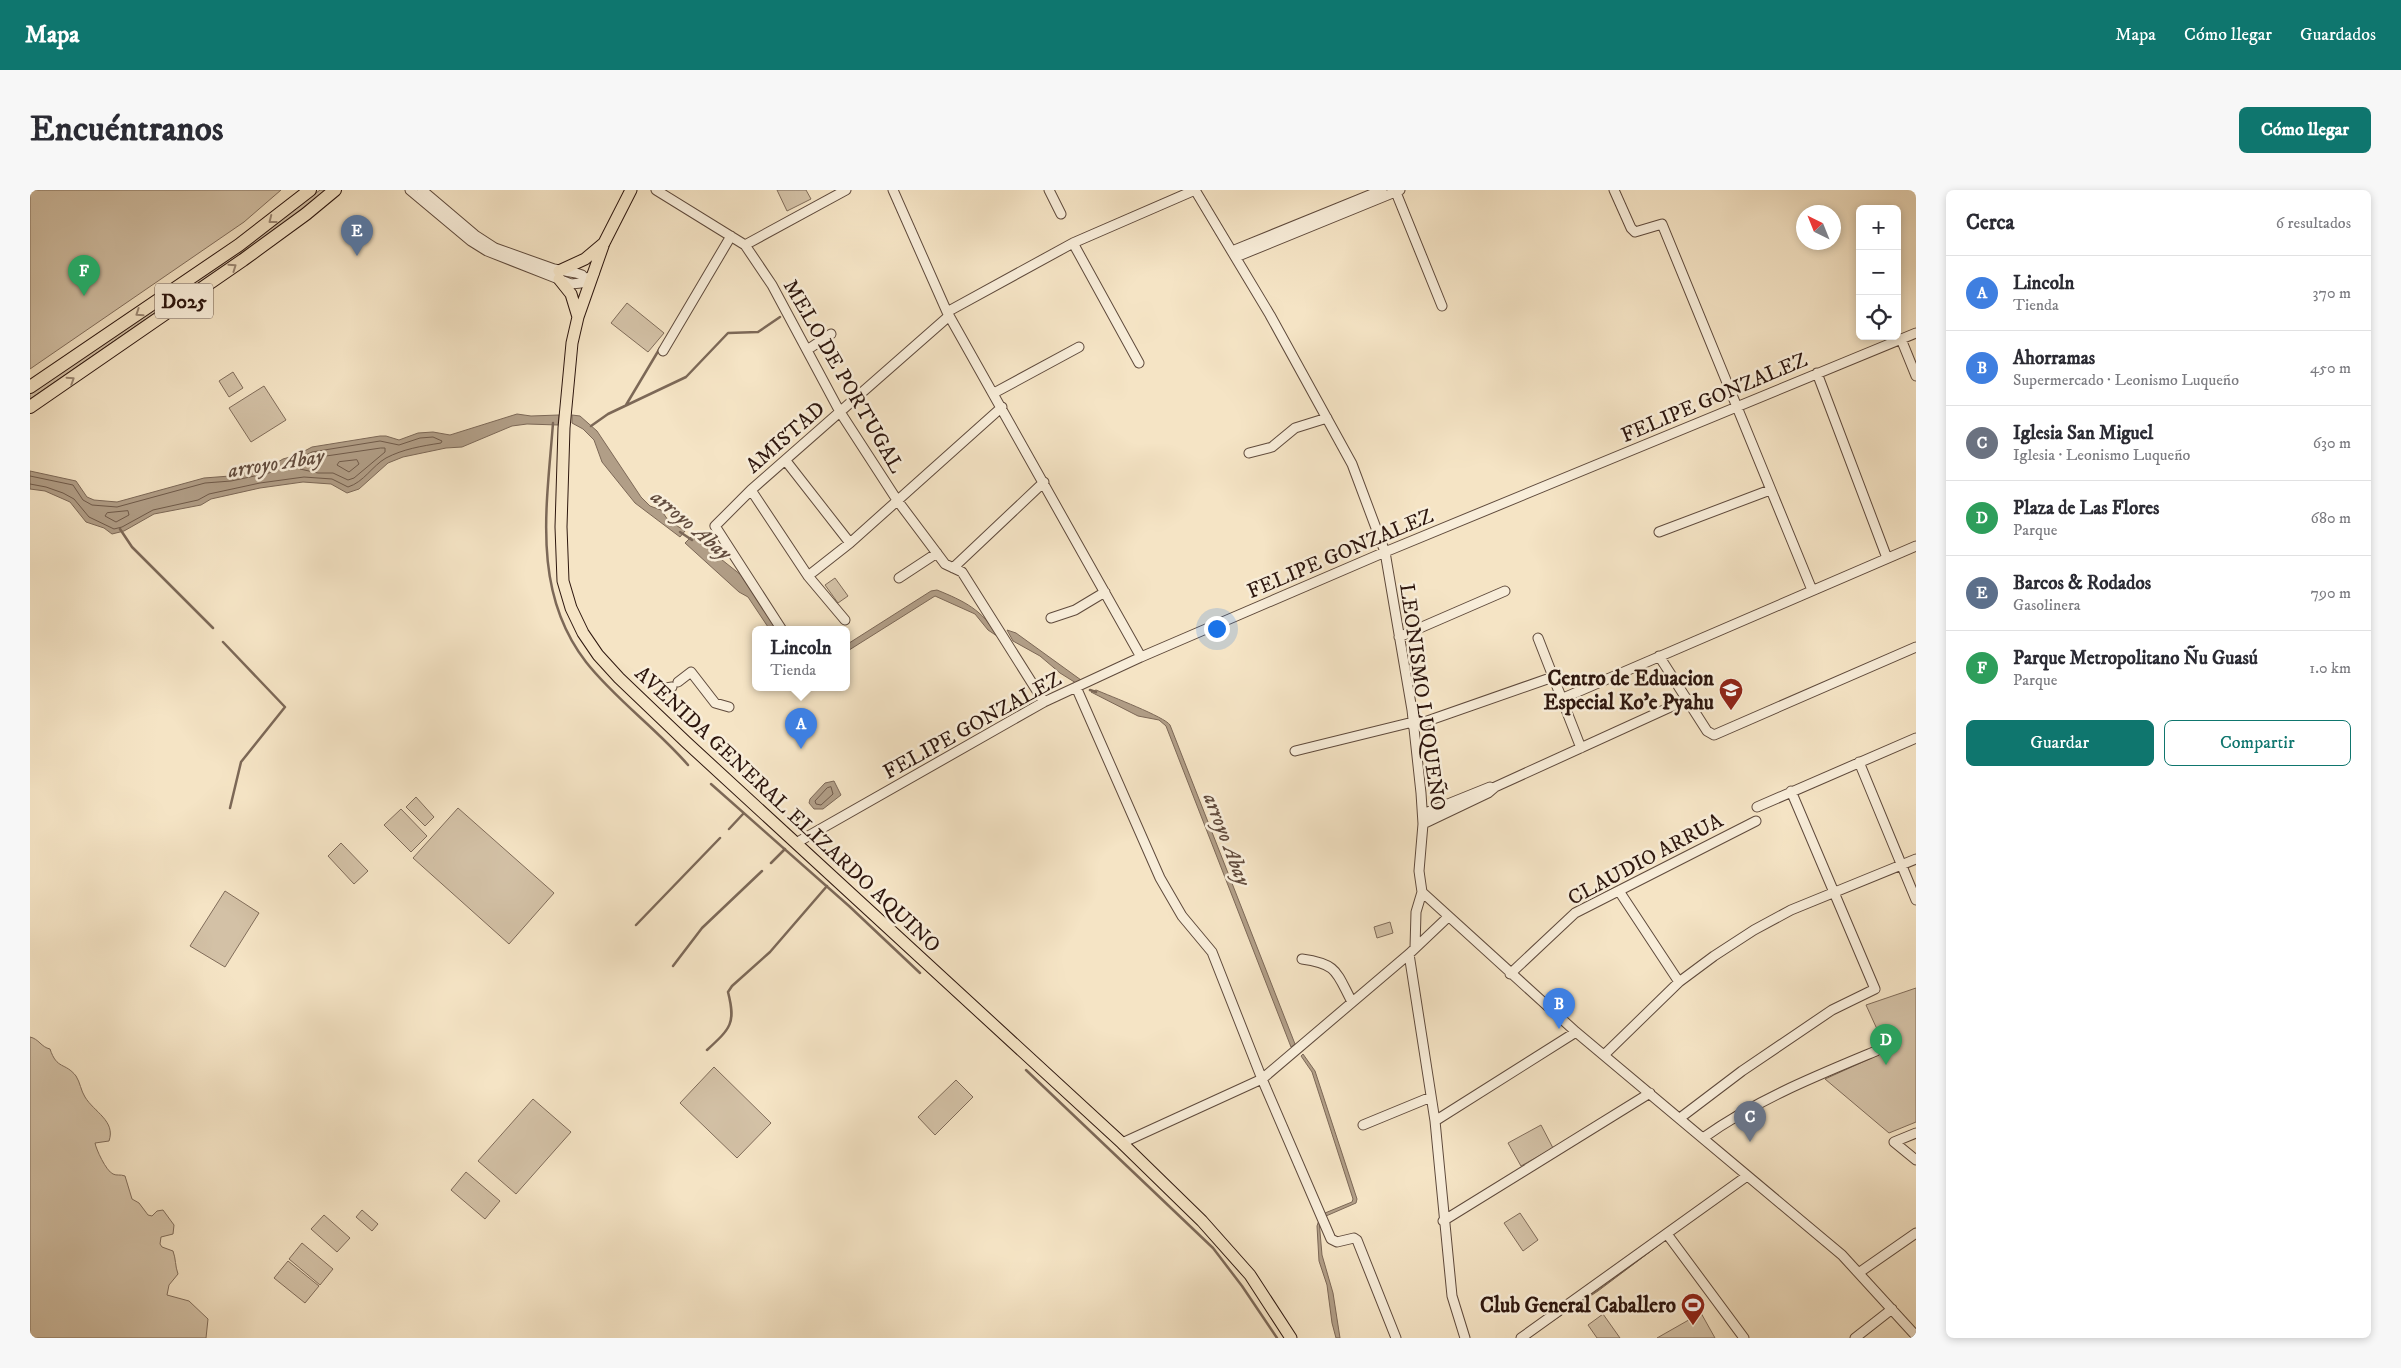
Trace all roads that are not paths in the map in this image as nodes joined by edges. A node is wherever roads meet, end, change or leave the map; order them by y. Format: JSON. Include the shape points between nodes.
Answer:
{"nodes":[{"id":1,"x":310,"y":190,"type":"edge"},
{"id":2,"x":335,"y":190,"type":"edge"},
{"id":3,"x":410,"y":190,"type":"edge"},
{"id":4,"x":422,"y":190,"type":"edge"},
{"id":5,"x":631,"y":190,"type":"edge"},
{"id":6,"x":656,"y":190,"type":"edge"},
{"id":7,"x":846,"y":190,"type":"edge"},
{"id":8,"x":893,"y":190,"type":"edge"},
{"id":9,"x":1049,"y":190,"type":"edge"},
{"id":10,"x":1195,"y":190,"type":"edge"},
{"id":11,"x":1382,"y":190,"type":"edge"},
{"id":12,"x":1614,"y":190,"type":"edge"},
{"id":13,"x":1397,"y":191,"type":"edge"},
{"id":14,"x":1061,"y":214,"type":"dead end"},
{"id":15,"x":731,"y":236,"type":"junction"},
{"id":16,"x":604,"y":243,"type":"junction"},
{"id":17,"x":1072,"y":243,"type":"junction"},
{"id":18,"x":745,"y":245,"type":"junction"},
{"id":19,"x":1234,"y":254,"type":"junction"},
{"id":20,"x":559,"y":275,"type":"junction"},
{"id":21,"x":590,"y":281,"type":"junction"},
{"id":22,"x":1442,"y":306,"type":"dead end"},
{"id":23,"x":948,"y":314,"type":"junction"},
{"id":24,"x":578,"y":317,"type":"junction"},
{"id":25,"x":1916,"y":333,"type":"edge"},
{"id":26,"x":831,"y":334,"type":"dead end"},
{"id":27,"x":1901,"y":339,"type":"joint"},
{"id":28,"x":1899,"y":340,"type":"edge"},
{"id":29,"x":1079,"y":347,"type":"dead end"},
{"id":30,"x":807,"y":350,"type":"junction"},
{"id":31,"x":663,"y":351,"type":"dead end"},
{"id":32,"x":1139,"y":363,"type":"dead end"},
{"id":33,"x":1817,"y":373,"type":"junction"},
{"id":34,"x":1916,"y":376,"type":"edge"},
{"id":35,"x":30,"y":387,"type":"edge"},
{"id":36,"x":994,"y":393,"type":"junction"},
{"id":37,"x":1736,"y":406,"type":"junction"},
{"id":38,"x":30,"y":407,"type":"edge"},
{"id":39,"x":1002,"y":407,"type":"junction"},
{"id":40,"x":840,"y":412,"type":"junction"},
{"id":41,"x":1327,"y":418,"type":"junction"},
{"id":42,"x":1249,"y":453,"type":"dead end"},
{"id":43,"x":786,"y":460,"type":"junction"},
{"id":44,"x":1044,"y":482,"type":"junction"},
{"id":45,"x":751,"y":490,"type":"junction"},
{"id":46,"x":1770,"y":490,"type":"junction"},
{"id":47,"x":897,"y":500,"type":"junction"},
{"id":48,"x":1659,"y":532,"type":"dead end"},
{"id":49,"x":850,"y":542,"type":"junction"},
{"id":50,"x":1916,"y":546,"type":"edge"},
{"id":51,"x":1385,"y":552,"type":"junction"},
{"id":52,"x":937,"y":553,"type":"junction"},
{"id":53,"x":1887,"y":558,"type":"junction"},
{"id":54,"x":953,"y":568,"type":"junction"},
{"id":55,"x":808,"y":576,"type":"junction"},
{"id":56,"x":899,"y":578,"type":"dead end"},
{"id":57,"x":1812,"y":590,"type":"junction"},
{"id":58,"x":1505,"y":591,"type":"dead end"},
{"id":59,"x":1105,"y":592,"type":"junction"},
{"id":60,"x":1051,"y":618,"type":"dead end"},
{"id":61,"x":845,"y":620,"type":"dead end"},
{"id":62,"x":779,"y":626,"type":"edge"},
{"id":63,"x":1399,"y":637,"type":"junction"},
{"id":64,"x":1538,"y":638,"type":"dead end"},
{"id":65,"x":1916,"y":647,"type":"edge"},
{"id":66,"x":1659,"y":656,"type":"junction"},
{"id":67,"x":1141,"y":657,"type":"junction"},
{"id":68,"x":1553,"y":677,"type":"junction"},
{"id":69,"x":675,"y":683,"type":"dead end"},
{"id":70,"x":1076,"y":687,"type":"junction"},
{"id":71,"x":1561,"y":699,"type":"junction"},
{"id":72,"x":1688,"y":700,"type":"junction"},
{"id":73,"x":1044,"y":702,"type":"junction"},
{"id":74,"x":729,"y":707,"type":"dead end"},
{"id":75,"x":1413,"y":724,"type":"junction"},
{"id":76,"x":1916,"y":738,"type":"edge"},
{"id":77,"x":1581,"y":748,"type":"junction"},
{"id":78,"x":1295,"y":751,"type":"dead end"},
{"id":79,"x":1858,"y":762,"type":"junction"},
{"id":80,"x":1495,"y":787,"type":"junction"},
{"id":81,"x":1791,"y":792,"type":"junction"},
{"id":82,"x":1757,"y":807,"type":"dead end"},
{"id":83,"x":1423,"y":814,"type":"junction"},
{"id":84,"x":1756,"y":821,"type":"dead end"},
{"id":85,"x":1423,"y":824,"type":"junction"},
{"id":86,"x":796,"y":843,"type":"junction"},
{"id":87,"x":1916,"y":859,"type":"edge"},
{"id":88,"x":1902,"y":865,"type":"junction"},
{"id":89,"x":1619,"y":891,"type":"junction"},
{"id":90,"x":1422,"y":892,"type":"junction"},
{"id":91,"x":1834,"y":892,"type":"junction"},
{"id":92,"x":1916,"y":900,"type":"edge"},
{"id":93,"x":1448,"y":917,"type":"junction"},
{"id":94,"x":1412,"y":951,"type":"junction"},
{"id":95,"x":1302,"y":958,"type":"dead end"},
{"id":96,"x":1510,"y":974,"type":"junction"},
{"id":97,"x":1679,"y":982,"type":"junction"},
{"id":98,"x":1352,"y":1002,"type":"junction"},
{"id":99,"x":1576,"y":1032,"type":"junction"},
{"id":100,"x":1876,"y":1051,"type":"dead end"},
{"id":101,"x":1604,"y":1055,"type":"junction"},
{"id":102,"x":1262,"y":1078,"type":"junction"},
{"id":103,"x":1650,"y":1093,"type":"junction"},
{"id":104,"x":1431,"y":1096,"type":"junction"},
{"id":105,"x":1680,"y":1118,"type":"junction"},
{"id":106,"x":1435,"y":1121,"type":"junction"},
{"id":107,"x":1363,"y":1125,"type":"dead end"},
{"id":108,"x":1916,"y":1133,"type":"edge"},
{"id":109,"x":1703,"y":1138,"type":"junction"},
{"id":110,"x":1122,"y":1144,"type":"junction"},
{"id":111,"x":1916,"y":1160,"type":"edge"},
{"id":112,"x":1747,"y":1176,"type":"junction"},
{"id":113,"x":1443,"y":1221,"type":"junction"},
{"id":114,"x":1916,"y":1233,"type":"edge"},
{"id":115,"x":1667,"y":1234,"type":"junction"},
{"id":116,"x":1860,"y":1272,"type":"junction"},
{"id":117,"x":1892,"y":1309,"type":"junction"},
{"id":118,"x":1916,"y":1336,"type":"edge"},
{"id":119,"x":1291,"y":1338,"type":"edge"},
{"id":120,"x":1396,"y":1338,"type":"edge"},
{"id":121,"x":1465,"y":1338,"type":"edge"},
{"id":122,"x":1521,"y":1338,"type":"edge"},
{"id":123,"x":1744,"y":1338,"type":"edge"},
{"id":124,"x":1854,"y":1338,"type":"edge"}],
"edges":[{"from":1,"to":35,"type":"highway","number":"D025","one_way":true,"via":[[240,245]]},
{"from":38,"to":2,"type":"highway","number":"D025","one_way":true,"via":[[243,260]]},
{"from":3,"to":20,"type":"street","via":[[487,251]]},
{"from":4,"to":20,"type":"street","via":[[495,248]]},
{"from":5,"to":16,"type":"main road","name":"AVENIDA GENERAL ELIZARDO AQUINO"},
{"from":6,"to":15,"type":"street","name":"MELO DE PORTUGAL"},
{"from":7,"to":18,"type":"street"},
{"from":8,"to":23,"type":"street"},
{"from":9,"to":14,"type":"street"},
{"from":10,"to":17,"type":"street","name":"AMISTAD"},
{"from":10,"to":19,"type":"street","name":"LEONISMO LUQUEÑO"},
{"from":11,"to":19,"type":"street"},
{"from":12,"to":37,"type":"street","via":[[1632,230],[1638,232],[1662,224]]},
{"from":13,"to":19,"type":"street"},
{"from":13,"to":22,"type":"street"},
{"from":15,"to":18,"type":"street","name":"MELO DE PORTUGAL"},
{"from":15,"to":31,"type":"street"},
{"from":16,"to":20,"type":"main road","via":[[585,260]]},
{"from":16,"to":21,"type":"main road","name":"AVENIDA GENERAL ELIZARDO AQUINO"},
{"from":17,"to":23,"type":"street","name":"AMISTAD"},
{"from":17,"to":32,"type":"street"},
{"from":18,"to":30,"type":"street","name":"MELO DE PORTUGAL","via":[[772,285]]},
{"from":19,"to":41,"type":"street","name":"LEONISMO LUQUEÑO"},
{"from":20,"to":21,"type":"street","via":[[576,284]]},
{"from":20,"to":24,"type":"main road","via":[[571,294]]},
{"from":21,"to":24,"type":"main road","name":"AVENIDA GENERAL ELIZARDO AQUINO"},
{"from":23,"to":36,"type":"street"},
{"from":23,"to":40,"type":"street","name":"AMISTAD"},
{"from":24,"to":86,"type":"main road","name":"AVENIDA GENERAL ELIZARDO AQUINO","via":[[565,413],[560,553],[563,581],[582,633],[618,678]]},
{"from":25,"to":27,"type":"street","name":"FELIPE GONZALEZ"},
{"from":26,"to":30,"type":"street"},
{"from":27,"to":34,"type":"street"},
{"from":28,"to":33,"type":"street","name":"FELIPE GONZALEZ"},
{"from":29,"to":36,"type":"street"},
{"from":30,"to":40,"type":"street","name":"MELO DE PORTUGAL"},
{"from":33,"to":37,"type":"street","name":"FELIPE GONZALEZ"},
{"from":33,"to":53,"type":"street"},
{"from":36,"to":39,"type":"street"},
{"from":37,"to":46,"type":"street"},
{"from":37,"to":51,"type":"street","name":"FELIPE GONZALEZ"},
{"from":39,"to":44,"type":"street"},
{"from":39,"to":47,"type":"street"},
{"from":40,"to":43,"type":"street","name":"AMISTAD"},
{"from":40,"to":47,"type":"street","name":"MELO DE PORTUGAL"},
{"from":41,"to":42,"type":"street","via":[[1295,428],[1268,449]]},
{"from":41,"to":51,"type":"street","name":"LEONISMO LUQUEÑO","via":[[1352,464]]},
{"from":43,"to":45,"type":"street","name":"AMISTAD"},
{"from":43,"to":49,"type":"street"},
{"from":44,"to":54,"type":"street"},
{"from":44,"to":59,"type":"street"},
{"from":45,"to":55,"type":"street"},
{"from":45,"to":62,"type":"street","name":"AMISTAD","via":[[714,528]]},
{"from":46,"to":48,"type":"street"},
{"from":46,"to":57,"type":"street"},
{"from":47,"to":49,"type":"street"},
{"from":47,"to":52,"type":"street","name":"MELO DE PORTUGAL"},
{"from":49,"to":55,"type":"street"},
{"from":50,"to":53,"type":"street"},
{"from":51,"to":63,"type":"street","name":"LEONISMO LUQUEÑO"},
{"from":51,"to":67,"type":"street","name":"FELIPE GONZALEZ"},
{"from":52,"to":54,"type":"street","name":"MELO DE PORTUGAL","via":[[945,564]]},
{"from":52,"to":56,"type":"street"},
{"from":53,"to":57,"type":"street"},
{"from":54,"to":73,"type":"street","name":"MELO DE PORTUGAL","via":[[962,572]]},
{"from":55,"to":61,"type":"street"},
{"from":57,"to":66,"type":"street"},
{"from":58,"to":63,"type":"street"},
{"from":59,"to":60,"type":"street","via":[[1075,610]]},
{"from":59,"to":67,"type":"street"},
{"from":63,"to":75,"type":"street","name":"LEONISMO LUQUEÑO"},
{"from":64,"to":68,"type":"street"},
{"from":65,"to":72,"type":"street","via":[[1714,735],[1707,731]]},
{"from":66,"to":71,"type":"street"},
{"from":66,"to":72,"type":"street"},
{"from":67,"to":70,"type":"street","name":"FELIPE GONZALEZ"},
{"from":68,"to":71,"type":"street"},
{"from":68,"to":75,"type":"street"},
{"from":69,"to":74,"type":"street","via":[[698,681],[715,703]]},
{"from":70,"to":73,"type":"street","name":"FELIPE GONZALEZ"},
{"from":70,"to":102,"type":"street","via":[[1160,878],[1182,916],[1212,952]]},
{"from":71,"to":77,"type":"street"},
{"from":72,"to":77,"type":"street"},
{"from":73,"to":86,"type":"street","name":"FELIPE GONZALEZ"},
{"from":75,"to":78,"type":"street"},
{"from":75,"to":83,"type":"street","name":"LEONISMO LUQUEÑO"},
{"from":76,"to":79,"type":"street"},
{"from":77,"to":80,"type":"street"},
{"from":79,"to":81,"type":"street"},
{"from":79,"to":88,"type":"street"},
{"from":80,"to":83,"type":"street"},
{"from":80,"to":85,"type":"street"},
{"from":81,"to":82,"type":"street"},
{"from":81,"to":91,"type":"street"},
{"from":83,"to":85,"type":"street","name":"LEONISMO LUQUEÑO"},
{"from":84,"to":89,"type":"street","name":"CLAUDIO ARRUA"},
{"from":85,"to":90,"type":"street","name":"LEONISMO LUQUEÑO","via":[[1419,871]]},
{"from":86,"to":110,"type":"main road","name":"AVENIDA GENERAL ELIZARDO AQUINO"},
{"from":87,"to":88,"type":"street"},
{"from":88,"to":91,"type":"street"},
{"from":88,"to":92,"type":"street"},
{"from":89,"to":96,"type":"street","name":"CLAUDIO ARRUA","via":[[1575,913]]},
{"from":89,"to":97,"type":"street"},
{"from":90,"to":93,"type":"street"},
{"from":90,"to":94,"type":"street","via":[[1416,912]]},
{"from":91,"to":97,"type":"street","via":[[1754,930]]},
{"from":91,"to":105,"type":"street","via":[[1875,989],[1832,1010]]},
{"from":93,"to":94,"type":"street"},
{"from":93,"to":96,"type":"street"},
{"from":94,"to":98,"type":"street"},
{"from":94,"to":104,"type":"street"},
{"from":95,"to":98,"type":"street","via":[[1329,965]]},
{"from":96,"to":99,"type":"street"},
{"from":97,"to":101,"type":"street"},
{"from":98,"to":102,"type":"street"},
{"from":99,"to":101,"type":"street"},
{"from":99,"to":106,"type":"street"},
{"from":100,"to":109,"type":"street","via":[[1778,1094],[1724,1122]]},
{"from":101,"to":103,"type":"street"},
{"from":102,"to":110,"type":"street"},
{"from":102,"to":120,"type":"street","via":[[1331,1239],[1337,1242],[1357,1240]]},
{"from":103,"to":105,"type":"street"},
{"from":103,"to":113,"type":"street"},
{"from":104,"to":106,"type":"street"},
{"from":104,"to":107,"type":"street"},
{"from":105,"to":109,"type":"street"},
{"from":106,"to":113,"type":"street"},
{"from":108,"to":111,"type":"street","via":[[1894,1142]]},
{"from":109,"to":112,"type":"street"},
{"from":110,"to":119,"type":"main road","name":"AVENIDA GENERAL ELIZARDO AQUINO","via":[[1202,1221],[1250,1275]]},
{"from":112,"to":115,"type":"street"},
{"from":112,"to":116,"type":"street"},
{"from":113,"to":121,"type":"street","via":[[1452,1296]]},
{"from":114,"to":116,"type":"street"},
{"from":115,"to":122,"type":"street"},
{"from":115,"to":123,"type":"street"},
{"from":116,"to":117,"type":"street"},
{"from":117,"to":118,"type":"street"},
{"from":117,"to":124,"type":"street"}]}
